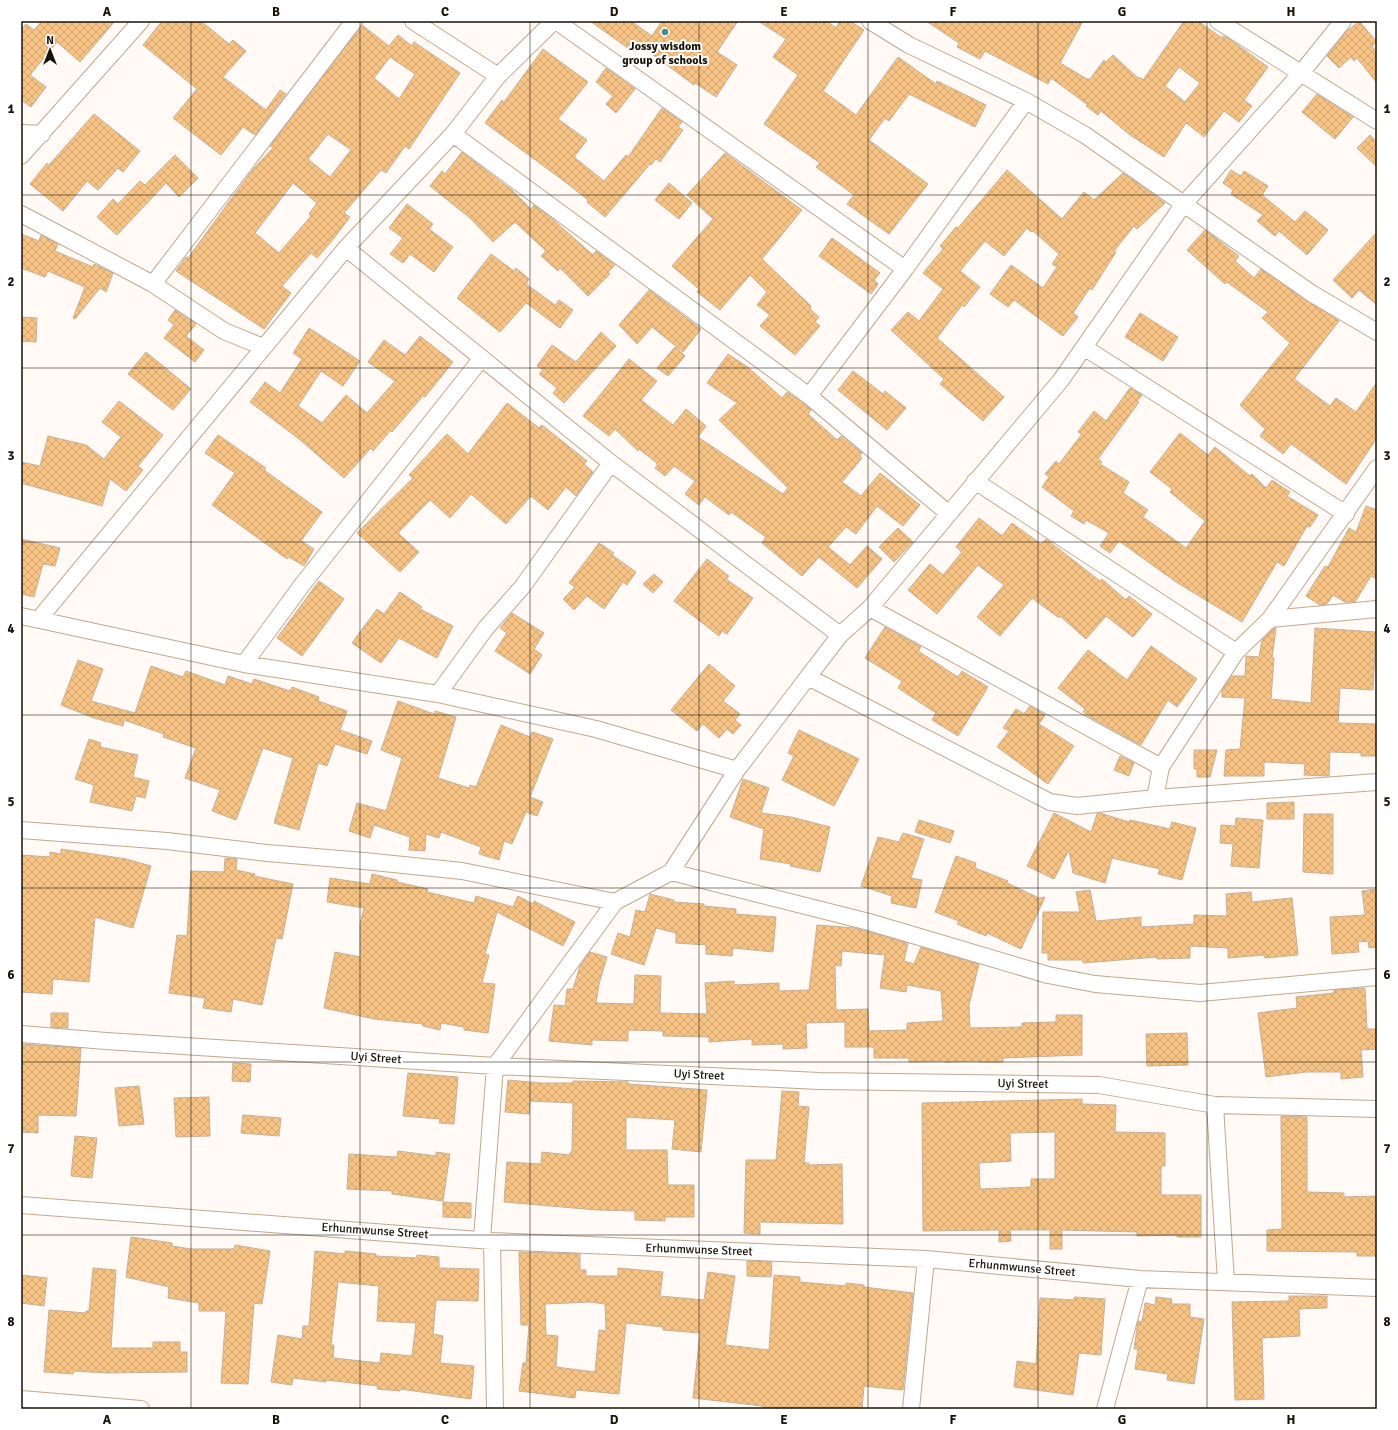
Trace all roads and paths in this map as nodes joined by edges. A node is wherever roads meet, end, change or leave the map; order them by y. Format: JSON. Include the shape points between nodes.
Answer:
{"nodes":[{"id":1,"x":141,"y":21,"type":"edge"},
{"id":2,"x":354,"y":21,"type":"edge"},
{"id":3,"x":413,"y":21,"type":"edge"},
{"id":4,"x":555,"y":21,"type":"edge"},
{"id":5,"x":870,"y":21,"type":"edge"},
{"id":6,"x":1218,"y":21,"type":"edge"},
{"id":7,"x":1343,"y":21,"type":"edge"},
{"id":8,"x":1302,"y":72,"type":"junction"},
{"id":9,"x":498,"y":76,"type":"junction"},
{"id":10,"x":1026,"y":101,"type":"junction"},
{"id":11,"x":1377,"y":121,"type":"edge"},
{"id":12,"x":21,"y":133,"type":"edge"},
{"id":13,"x":42,"y":134,"type":"junction"},
{"id":14,"x":453,"y":134,"type":"junction"},
{"id":15,"x":21,"y":156,"type":"edge"},
{"id":16,"x":1183,"y":205,"type":"junction"},
{"id":17,"x":21,"y":214,"type":"edge"},
{"id":18,"x":346,"y":248,"type":"junction"},
{"id":19,"x":905,"y":269,"type":"junction"},
{"id":20,"x":153,"y":284,"type":"junction"},
{"id":21,"x":1377,"y":332,"type":"edge"},
{"id":22,"x":263,"y":347,"type":"junction"},
{"id":23,"x":1085,"y":348,"type":"junction"},
{"id":24,"x":482,"y":358,"type":"junction"},
{"id":25,"x":809,"y":396,"type":"junction"},
{"id":26,"x":611,"y":463,"type":"junction"},
{"id":27,"x":1377,"y":468,"type":"edge"},
{"id":28,"x":975,"y":481,"type":"junction"},
{"id":29,"x":949,"y":514,"type":"junction"},
{"id":30,"x":1346,"y":514,"type":"junction"},
{"id":31,"x":870,"y":608,"type":"junction"},
{"id":32,"x":1377,"y":609,"type":"edge"},
{"id":33,"x":21,"y":616,"type":"edge"},
{"id":34,"x":40,"y":619,"type":"junction"},
{"id":35,"x":1270,"y":620,"type":"junction"},
{"id":36,"x":840,"y":636,"type":"junction"},
{"id":37,"x":1236,"y":652,"type":"junction"},
{"id":38,"x":244,"y":664,"type":"junction"},
{"id":39,"x":808,"y":677,"type":"junction"},
{"id":40,"x":438,"y":694,"type":"junction"},
{"id":41,"x":1161,"y":767,"type":"junction"},
{"id":42,"x":737,"y":770,"type":"junction"},
{"id":43,"x":1377,"y":782,"type":"edge"},
{"id":44,"x":1155,"y":798,"type":"junction"},
{"id":45,"x":21,"y":830,"type":"edge"},
{"id":46,"x":671,"y":872,"type":"junction"},
{"id":47,"x":615,"y":902,"type":"junction"},
{"id":48,"x":1377,"y":977,"type":"edge"},
{"id":49,"x":21,"y":1034,"type":"edge"},
{"id":50,"x":495,"y":1066,"type":"junction"},
{"id":51,"x":1215,"y":1105,"type":"junction"},
{"id":52,"x":1377,"y":1109,"type":"edge"},
{"id":53,"x":21,"y":1204,"type":"edge"},
{"id":54,"x":487,"y":1240,"type":"junction"},
{"id":55,"x":926,"y":1259,"type":"junction"},
{"id":56,"x":1140,"y":1278,"type":"junction"},
{"id":57,"x":1226,"y":1282,"type":"junction"},
{"id":58,"x":1377,"y":1288,"type":"edge"},
{"id":59,"x":21,"y":1399,"type":"edge"},
{"id":60,"x":141,"y":1409,"type":"edge"},
{"id":61,"x":495,"y":1409,"type":"edge"},
{"id":62,"x":911,"y":1409,"type":"edge"},
{"id":63,"x":1104,"y":1409,"type":"edge"}],
"edges":[{"from":1,"to":13,"type":"street"},
{"from":2,"to":20,"type":"street"},
{"from":3,"to":9,"type":"street"},
{"from":4,"to":9,"type":"street"},
{"from":4,"to":19,"type":"street"},
{"from":5,"to":10,"type":"street","via":[[909,45]]},
{"from":6,"to":8,"type":"street"},
{"from":7,"to":8,"type":"street"},
{"from":8,"to":11,"type":"street"},
{"from":8,"to":16,"type":"street"},
{"from":9,"to":14,"type":"street"},
{"from":10,"to":16,"type":"street","via":[[1085,135]]},
{"from":10,"to":19,"type":"street"},
{"from":12,"to":13,"type":"street"},
{"from":13,"to":15,"type":"street"},
{"from":14,"to":18,"type":"street"},
{"from":14,"to":25,"type":"street"},
{"from":16,"to":21,"type":"street","via":[[1311,293]]},
{"from":16,"to":23,"type":"street"},
{"from":17,"to":20,"type":"street"},
{"from":18,"to":22,"type":"street"},
{"from":18,"to":24,"type":"street"},
{"from":19,"to":25,"type":"street"},
{"from":20,"to":22,"type":"street","via":[[224,331]]},
{"from":22,"to":34,"type":"street"},
{"from":23,"to":28,"type":"street"},
{"from":23,"to":30,"type":"street"},
{"from":24,"to":26,"type":"street"},
{"from":24,"to":38,"type":"street","via":[[311,572]]},
{"from":25,"to":29,"type":"street"},
{"from":26,"to":36,"type":"street"},
{"from":26,"to":40,"type":"street","via":[[523,586],[486,628]]},
{"from":27,"to":30,"type":"street"},
{"from":28,"to":29,"type":"street"},
{"from":28,"to":37,"type":"street"},
{"from":29,"to":31,"type":"street"},
{"from":30,"to":35,"type":"street"},
{"from":31,"to":36,"type":"street"},
{"from":31,"to":41,"type":"street"},
{"from":32,"to":35,"type":"street"},
{"from":33,"to":34,"type":"street"},
{"from":34,"to":38,"type":"street"},
{"from":35,"to":37,"type":"street"},
{"from":36,"to":39,"type":"street"},
{"from":37,"to":41,"type":"street"},
{"from":38,"to":40,"type":"street"},
{"from":39,"to":42,"type":"street"},
{"from":39,"to":44,"type":"street","via":[[1050,802],[1077,806]]},
{"from":40,"to":42,"type":"street","via":[[596,729]]},
{"from":41,"to":44,"type":"street"},
{"from":42,"to":46,"type":"street"},
{"from":43,"to":44,"type":"street"},
{"from":45,"to":47,"type":"street","via":[[167,841],[462,871]]},
{"from":46,"to":47,"type":"street"},
{"from":46,"to":48,"type":"street","via":[[869,922],[1048,975],[1095,984],[1200,993]]},
{"from":47,"to":50,"type":"street"},
{"from":49,"to":50,"type":"street","name":"Uyi Street"},
{"from":50,"to":51,"type":"street","name":"Uyi Street","via":[[818,1081],[1099,1085]]},
{"from":50,"to":54,"type":"street"},
{"from":51,"to":52,"type":"street","name":"Uyi Street"},
{"from":51,"to":57,"type":"street"},
{"from":53,"to":54,"type":"street","name":"Erhunmwunse Street"},
{"from":54,"to":55,"type":"street","name":"Erhunmwunse Street"},
{"from":54,"to":61,"type":"street"},
{"from":55,"to":56,"type":"street","name":"Erhunmwunse Street"},
{"from":55,"to":62,"type":"street"},
{"from":56,"to":57,"type":"street","name":"Erhunmwunse Street"},
{"from":56,"to":63,"type":"street"},
{"from":57,"to":58,"type":"street","name":"Erhunmwunse Street"},
{"from":59,"to":60,"type":"street"}]}
